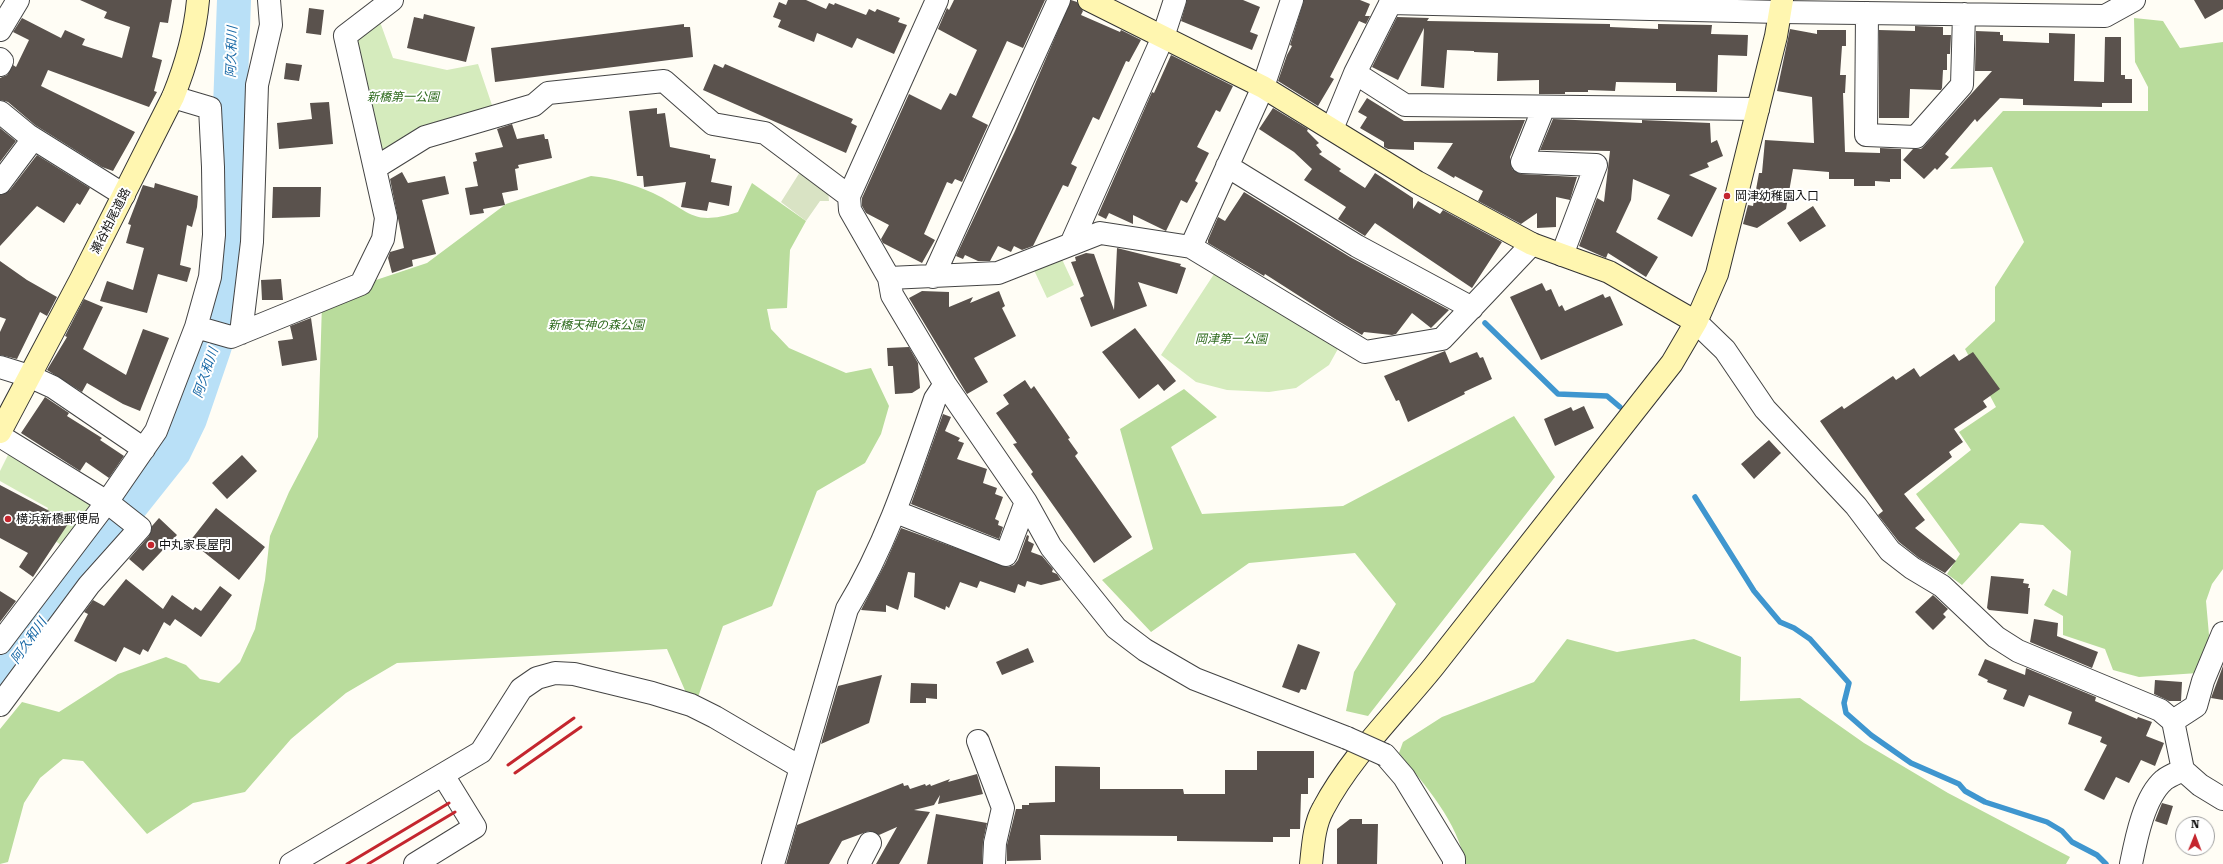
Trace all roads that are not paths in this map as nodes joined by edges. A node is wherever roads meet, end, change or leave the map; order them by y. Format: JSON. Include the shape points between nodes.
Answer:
{"nodes":[{"id":1,"x":18,"y":0,"type":"edge"},
{"id":2,"x":198,"y":0,"type":"edge"},
{"id":3,"x":269,"y":0,"type":"edge"},
{"id":4,"x":392,"y":0,"type":"edge"},
{"id":5,"x":936,"y":0,"type":"edge"},
{"id":6,"x":1059,"y":0,"type":"edge"},
{"id":7,"x":1089,"y":0,"type":"edge"},
{"id":8,"x":1175,"y":0,"type":"edge"},
{"id":9,"x":1292,"y":0,"type":"edge"},
{"id":10,"x":2134,"y":0,"type":"edge"},
{"id":11,"x":1391,"y":2,"type":"edge"},
{"id":12,"x":1781,"y":6,"type":"edge"},
{"id":13,"x":2106,"y":8,"type":"edge"},
{"id":14,"x":1867,"y":13,"type":"junction"},
{"id":15,"x":1964,"y":14,"type":"junction"},
{"id":16,"x":0,"y":30,"type":"edge"},
{"id":17,"x":1163,"y":37,"type":"junction"},
{"id":18,"x":0,"y":59,"type":"edge"},
{"id":19,"x":0,"y":65,"type":"edge"},
{"id":20,"x":1355,"y":74,"type":"junction"},
{"id":21,"x":1263,"y":87,"type":"junction"},
{"id":22,"x":174,"y":97,"type":"junction"},
{"id":23,"x":1544,"y":107,"type":"junction"},
{"id":24,"x":1758,"y":109,"type":"junction"},
{"id":25,"x":0,"y":112,"type":"edge"},
{"id":26,"x":1332,"y":129,"type":"junction"},
{"id":27,"x":33,"y":139,"type":"junction"},
{"id":28,"x":1227,"y":166,"type":"junction"},
{"id":29,"x":375,"y":168,"type":"junction"},
{"id":30,"x":0,"y":183,"type":"edge"},
{"id":31,"x":124,"y":195,"type":"junction"},
{"id":32,"x":849,"y":196,"type":"junction"},
{"id":33,"x":1071,"y":244,"type":"junction"},
{"id":34,"x":1532,"y":244,"type":"junction"},
{"id":35,"x":1191,"y":247,"type":"junction"},
{"id":36,"x":1562,"y":255,"type":"junction"},
{"id":37,"x":933,"y":277,"type":"junction"},
{"id":38,"x":889,"y":278,"type":"junction"},
{"id":39,"x":1472,"y":308,"type":"junction"},
{"id":40,"x":1696,"y":322,"type":"junction"},
{"id":41,"x":199,"y":328,"type":"junction"},
{"id":42,"x":236,"y":335,"type":"junction"},
{"id":43,"x":0,"y":367,"type":"edge"},
{"id":44,"x":29,"y":376,"type":"junction"},
{"id":45,"x":945,"y":384,"type":"junction"},
{"id":46,"x":0,"y":432,"type":"edge"},
{"id":47,"x":0,"y":436,"type":"edge"},
{"id":48,"x":144,"y":448,"type":"junction"},
{"id":49,"x":1026,"y":502,"type":"junction"},
{"id":50,"x":110,"y":504,"type":"junction"},
{"id":51,"x":896,"y":512,"type":"junction"},
{"id":52,"x":2223,"y":633,"type":"edge"},
{"id":53,"x":0,"y":643,"type":"edge"},
{"id":54,"x":0,"y":705,"type":"edge"},
{"id":55,"x":2173,"y":721,"type":"junction"},
{"id":56,"x":978,"y":741,"type":"dead end"},
{"id":57,"x":800,"y":767,"type":"junction"},
{"id":58,"x":2183,"y":770,"type":"junction"},
{"id":59,"x":443,"y":775,"type":"junction"},
{"id":60,"x":2223,"y":799,"type":"edge"},
{"id":61,"x":870,"y":843,"type":"dead end"},
{"id":62,"x":291,"y":864,"type":"edge"},
{"id":63,"x":415,"y":864,"type":"edge"},
{"id":64,"x":773,"y":864,"type":"edge"},
{"id":65,"x":859,"y":864,"type":"edge"},
{"id":66,"x":994,"y":864,"type":"edge"},
{"id":67,"x":1311,"y":864,"type":"edge"},
{"id":68,"x":1454,"y":864,"type":"edge"},
{"id":69,"x":2131,"y":864,"type":"edge"}],
"edges":[{"from":1,"to":16,"type":"street"},
{"from":2,"to":22,"type":"street","name":"瀬谷柏尾道路","via":[[195,30],[186,67]]},
{"from":3,"to":42,"type":"street","via":[[272,25],[257,85],[252,242]]},
{"from":4,"to":29,"type":"street","via":[[346,36]]},
{"from":5,"to":32,"type":"street"},
{"from":6,"to":37,"type":"street"},
{"from":7,"to":17,"type":"street"},
{"from":8,"to":17,"type":"street"},
{"from":9,"to":21,"type":"street"},
{"from":10,"to":13,"type":"street"},
{"from":11,"to":12,"type":"street"},
{"from":11,"to":20,"type":"street"},
{"from":12,"to":14,"type":"street"},
{"from":12,"to":24,"type":"street"},
{"from":13,"to":15,"type":"street"},
{"from":14,"to":15,"type":"street"},
{"from":14,"to":15,"type":"street","via":[[1866,135],[1916,137],[1962,85]]},
{"from":17,"to":21,"type":"street"},
{"from":17,"to":33,"type":"street"},
{"from":18,"to":19,"type":"street"},
{"from":20,"to":23,"type":"street","via":[[1405,105]]},
{"from":20,"to":26,"type":"street"},
{"from":21,"to":26,"type":"street"},
{"from":21,"to":28,"type":"street"},
{"from":22,"to":31,"type":"street","name":"瀬谷柏尾道路"},
{"from":22,"to":41,"type":"street","via":[[210,108],[214,167],[214,235],[210,277]]},
{"from":23,"to":24,"type":"street"},
{"from":23,"to":36,"type":"street","via":[[1522,162],[1596,165]]},
{"from":24,"to":40,"type":"street","via":[[1717,274]]},
{"from":25,"to":27,"type":"street"},
{"from":26,"to":34,"type":"street","via":[[1418,182]]},
{"from":27,"to":30,"type":"street"},
{"from":27,"to":31,"type":"street"},
{"from":28,"to":35,"type":"street"},
{"from":28,"to":39,"type":"street","via":[[1357,246]]},
{"from":29,"to":32,"type":"street","via":[[425,137],[534,105],[548,93],[664,81],[713,124],[765,133]]},
{"from":29,"to":42,"type":"street","via":[[386,218],[383,239],[361,284]]},
{"from":31,"to":44,"type":"street","name":"瀬谷柏尾道路"},
{"from":32,"to":38,"type":"street","via":[[850,210]]},
{"from":33,"to":35,"type":"street","via":[[1100,233]]},
{"from":33,"to":37,"type":"street","via":[[998,273]]},
{"from":34,"to":36,"type":"street"},
{"from":34,"to":39,"type":"street"},
{"from":35,"to":39,"type":"street","via":[[1365,352],[1442,339]]},
{"from":36,"to":40,"type":"street","via":[[1609,272]]},
{"from":37,"to":38,"type":"street"},
{"from":38,"to":45,"type":"street","via":[[892,295]]},
{"from":40,"to":55,"type":"street","via":[[1725,350],[1765,409],[1856,506],[1890,551],[1942,586],[1996,637],[2018,651],[2160,710]]},
{"from":40,"to":67,"type":"street","via":[[1672,363],[1356,760],[1322,811],[1314,837]]},
{"from":41,"to":42,"type":"street"},
{"from":41,"to":48,"type":"street","via":[[156,431]]},
{"from":43,"to":44,"type":"street"},
{"from":44,"to":46,"type":"street","name":"瀬谷柏尾道路"},
{"from":44,"to":48,"type":"street","via":[[52,387]]},
{"from":45,"to":49,"type":"street"},
{"from":45,"to":51,"type":"street","via":[[935,398]]},
{"from":47,"to":50,"type":"street"},
{"from":48,"to":50,"type":"street"},
{"from":49,"to":51,"type":"street","via":[[1006,555]]},
{"from":49,"to":68,"type":"street","bridge":true,"via":[[1051,547],[1116,628],[1145,650],[1195,680],[1385,755],[1407,783],[1454,859]]},
{"from":50,"to":53,"type":"street"},
{"from":50,"to":54,"type":"street","via":[[140,528],[89,585]]},
{"from":51,"to":57,"type":"street","via":[[869,574],[847,609]]},
{"from":52,"to":55,"type":"street","via":[[2203,681],[2196,706]]},
{"from":55,"to":58,"type":"street"},
{"from":56,"to":66,"type":"street","via":[[1004,808]]},
{"from":57,"to":59,"type":"street","via":[[691,705],[582,676],[555,673],[537,678],[521,689],[481,752]]},
{"from":57,"to":64,"type":"street"},
{"from":58,"to":60,"type":"street","via":[[2200,785]]},
{"from":58,"to":69,"type":"street","via":[[2164,780],[2151,797],[2136,840]]},
{"from":59,"to":62,"type":"street"},
{"from":59,"to":63,"type":"street","via":[[475,827]]},
{"from":61,"to":65,"type":"street"}]}
